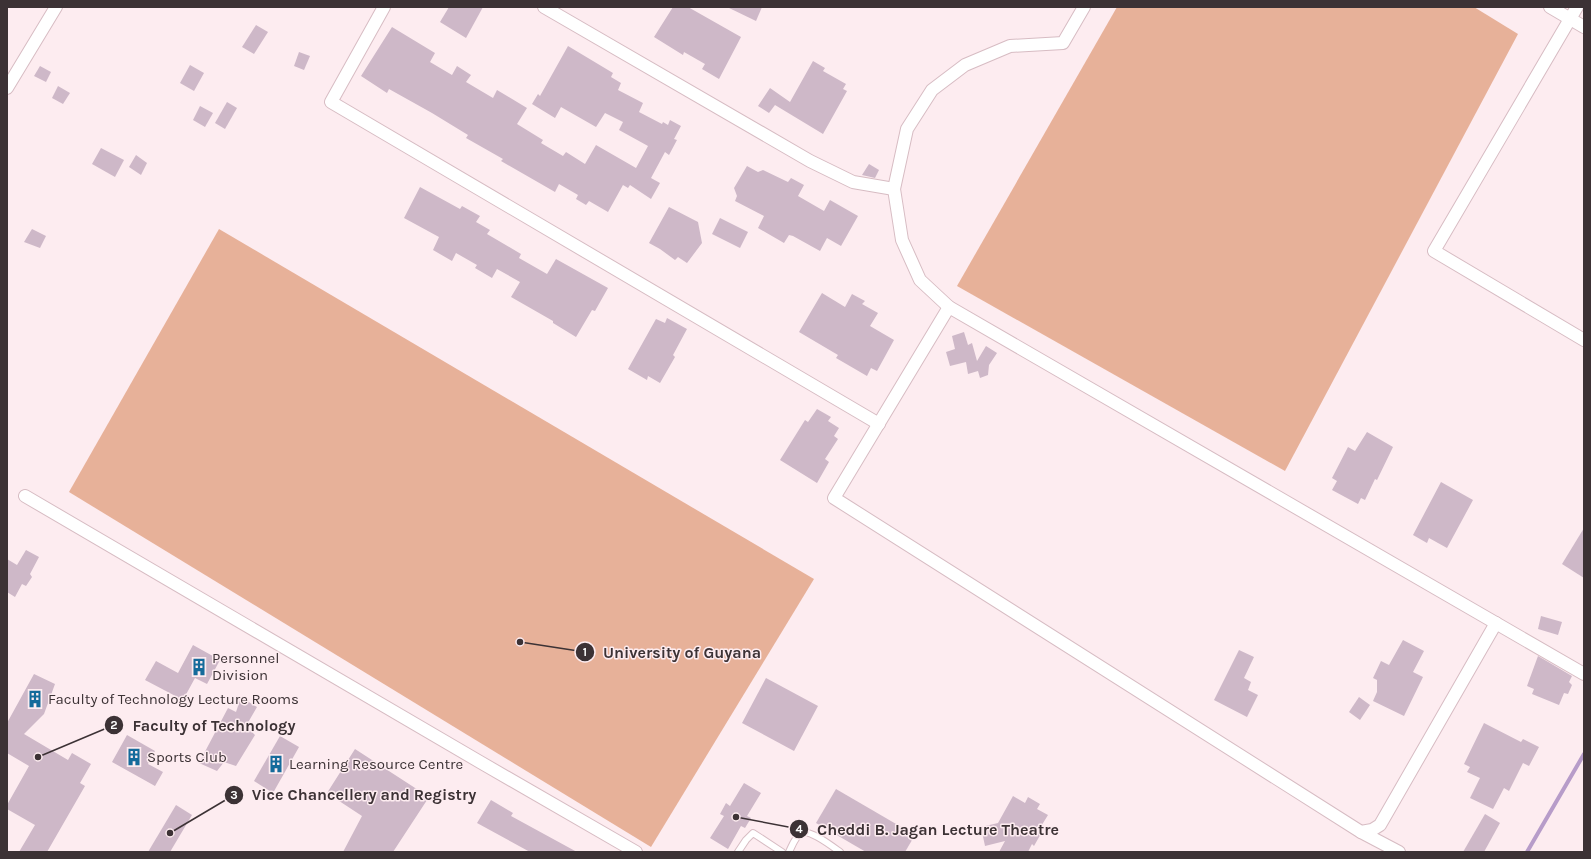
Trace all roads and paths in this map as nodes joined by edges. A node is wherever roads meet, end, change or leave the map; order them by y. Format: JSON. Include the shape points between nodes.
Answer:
{"nodes":[{"id":1,"x":56,"y":7,"type":"edge"},
{"id":2,"x":384,"y":7,"type":"edge"},
{"id":3,"x":544,"y":7,"type":"edge"},
{"id":4,"x":1084,"y":7,"type":"edge"},
{"id":5,"x":1550,"y":7,"type":"edge"},
{"id":6,"x":1577,"y":7,"type":"edge"},
{"id":7,"x":1570,"y":19,"type":"junction"},
{"id":8,"x":1584,"y":27,"type":"edge"},
{"id":9,"x":7,"y":88,"type":"edge"},
{"id":10,"x":894,"y":189,"type":"junction"},
{"id":11,"x":949,"y":307,"type":"junction"},
{"id":12,"x":1584,"y":340,"type":"edge"},
{"id":13,"x":879,"y":424,"type":"junction"},
{"id":14,"x":25,"y":496,"type":"dead end"},
{"id":15,"x":1496,"y":623,"type":"junction"},
{"id":16,"x":1584,"y":674,"type":"edge"},
{"id":17,"x":1361,"y":832,"type":"junction"},
{"id":18,"x":636,"y":852,"type":"edge"},
{"id":19,"x":738,"y":852,"type":"edge"},
{"id":20,"x":782,"y":852,"type":"edge"},
{"id":21,"x":789,"y":852,"type":"edge"},
{"id":22,"x":840,"y":852,"type":"edge"},
{"id":23,"x":1399,"y":852,"type":"edge"}],
"edges":[{"from":1,"to":9,"type":"street"},
{"from":2,"to":13,"type":"street","via":[[331,102]]},
{"from":3,"to":10,"type":"street","via":[[810,161],[853,182]]},
{"from":4,"to":10,"type":"street","via":[[1063,43],[1010,46],[965,65],[932,90],[907,129]]},
{"from":5,"to":7,"type":"street"},
{"from":6,"to":7,"type":"street"},
{"from":7,"to":8,"type":"street"},
{"from":7,"to":12,"type":"street","via":[[1434,250]]},
{"from":10,"to":11,"type":"street","via":[[902,240],[920,280]]},
{"from":11,"to":13,"type":"street"},
{"from":11,"to":15,"type":"street"},
{"from":13,"to":17,"type":"street","via":[[834,498]]},
{"from":14,"to":18,"type":"street"},
{"from":15,"to":16,"type":"street"},
{"from":15,"to":17,"type":"street","via":[[1380,825]]},
{"from":17,"to":23,"type":"street"},
{"from":19,"to":20,"type":"lane","via":[[753,833]]},
{"from":21,"to":22,"type":"lane","via":[[802,832],[812,834]]}]}
